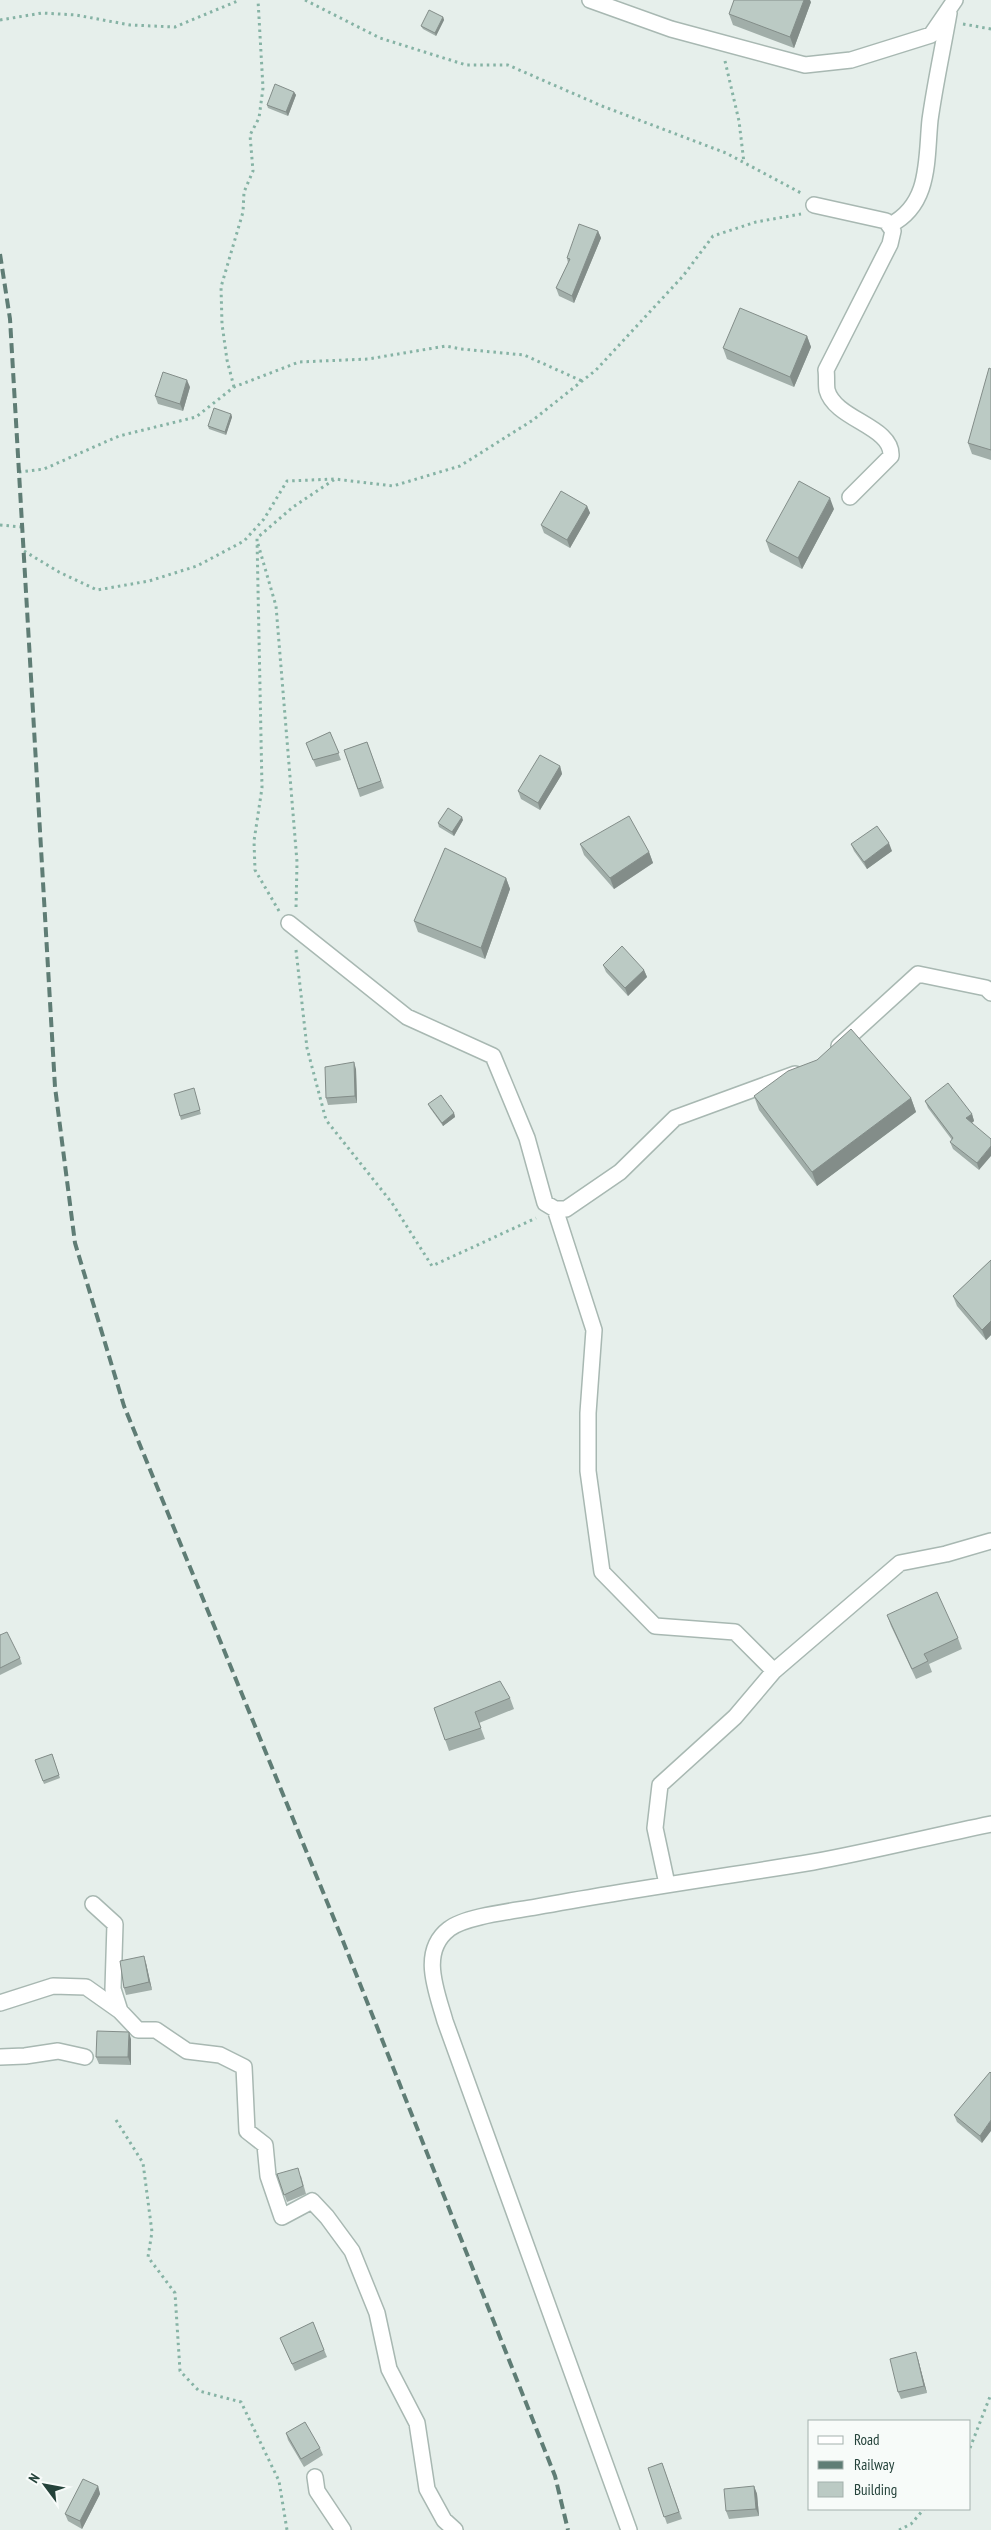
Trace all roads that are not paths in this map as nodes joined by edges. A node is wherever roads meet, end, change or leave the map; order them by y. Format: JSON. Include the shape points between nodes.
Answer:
{"nodes":[{"id":1,"x":590,"y":0,"type":"edge"},
{"id":2,"x":951,"y":10,"type":"edge"},
{"id":3,"x":814,"y":205,"type":"road end"},
{"id":4,"x":890,"y":225,"type":"junction"},
{"id":5,"x":850,"y":497,"type":"dead end"},
{"id":6,"x":289,"y":923,"type":"road end"},
{"id":7,"x":991,"y":993,"type":"edge"},
{"id":8,"x":831,"y":1053,"type":"edge"},
{"id":9,"x":808,"y":1069,"type":"edge"},
{"id":10,"x":555,"y":1209,"type":"junction"},
{"id":11,"x":991,"y":1541,"type":"edge"},
{"id":12,"x":774,"y":1671,"type":"junction"},
{"id":13,"x":991,"y":1824,"type":"edge"},
{"id":14,"x":667,"y":1884,"type":"junction"},
{"id":15,"x":92,"y":1904,"type":"dead end"},
{"id":16,"x":0,"y":2003,"type":"edge"},
{"id":17,"x":120,"y":2011,"type":"junction"},
{"id":18,"x":85,"y":2056,"type":"dead end"},
{"id":19,"x":0,"y":2057,"type":"edge"},
{"id":20,"x":315,"y":2477,"type":"dead end"},
{"id":21,"x":343,"y":2530,"type":"edge"},
{"id":22,"x":455,"y":2530,"type":"edge"},
{"id":23,"x":629,"y":2530,"type":"edge"}],
"edges":[{"from":1,"to":2,"type":"street","via":[[671,29],[805,65],[851,60],[931,35]]},
{"from":2,"to":4,"type":"street","via":[[930,119],[927,172],[915,202],[904,218]]},
{"from":3,"to":4,"type":"street"},
{"from":4,"to":5,"type":"street","via":[[893,231],[890,244],[826,370],[827,390],[835,405],[885,439],[891,448],[891,456]]},
{"from":6,"to":10,"type":"street","via":[[407,1017],[493,1056],[527,1138],[545,1204]]},
{"from":7,"to":8,"type":"street","via":[[986,988],[918,974]]},
{"from":9,"to":10,"type":"street","via":[[675,1118],[620,1172],[566,1208]]},
{"from":10,"to":12,"type":"street","via":[[594,1330],[588,1472],[602,1572],[655,1626],[735,1632]]},
{"from":11,"to":12,"type":"street","via":[[900,1563]]},
{"from":12,"to":14,"type":"street","via":[[735,1717],[660,1785],[655,1828]]},
{"from":13,"to":14,"type":"street","via":[[836,1858]]},
{"from":14,"to":23,"type":"street","via":[[466,1921],[449,1929],[438,1942],[431,1959],[432,1976],[445,2021]]},
{"from":15,"to":17,"type":"street","via":[[114,1924],[113,1990]]},
{"from":16,"to":17,"type":"street","via":[[52,1986],[86,1988]]},
{"from":17,"to":22,"type":"street","via":[[138,2030],[156,2030],[187,2051],[220,2054],[244,2067],[246,2131],[265,2145],[268,2176],[282,2217],[312,2201],[352,2251],[377,2313],[388,2369],[417,2423],[427,2489],[444,2520]]},
{"from":18,"to":19,"type":"street","via":[[58,2051]]},
{"from":20,"to":21,"type":"street","via":[[317,2492]]}]}
